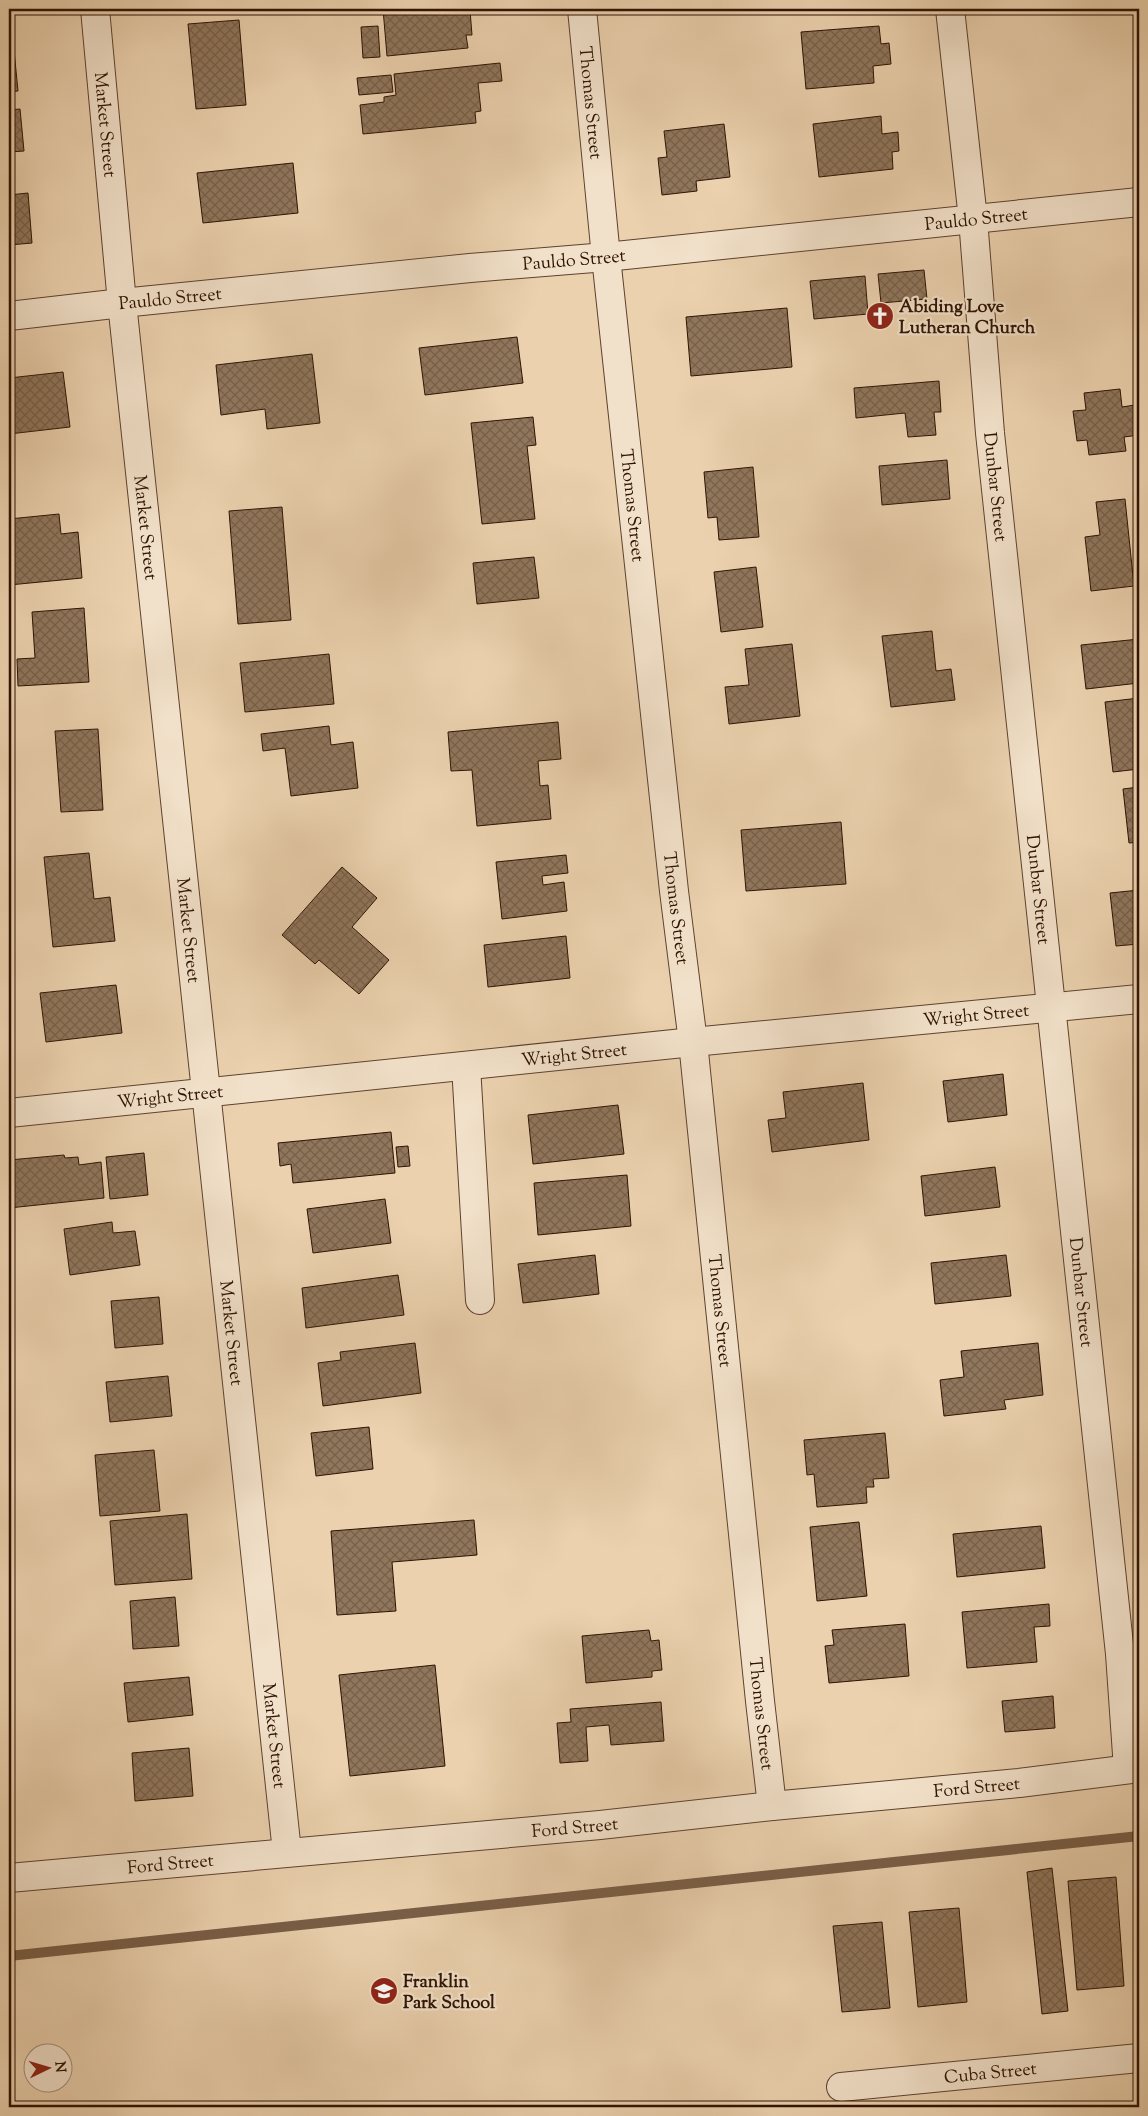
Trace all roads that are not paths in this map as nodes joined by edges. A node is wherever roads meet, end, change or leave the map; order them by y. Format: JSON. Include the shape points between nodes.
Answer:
{"nodes":[{"id":1,"x":95,"y":9,"type":"edge"},
{"id":2,"x":582,"y":9,"type":"edge"},
{"id":3,"x":950,"y":9,"type":"edge"},
{"id":4,"x":1139,"y":202,"type":"edge"},
{"id":5,"x":973,"y":219,"type":"junction"},
{"id":6,"x":606,"y":257,"type":"junction"},
{"id":7,"x":122,"y":303,"type":"junction"},
{"id":8,"x":9,"y":316,"type":"edge"},
{"id":9,"x":1139,"y":999,"type":"edge"},
{"id":10,"x":1050,"y":1008,"type":"junction"},
{"id":11,"x":693,"y":1042,"type":"junction"},
{"id":12,"x":466,"y":1066,"type":"junction"},
{"id":13,"x":207,"y":1092,"type":"junction"},
{"id":14,"x":9,"y":1113,"type":"edge"},
{"id":15,"x":480,"y":1300,"type":"dead end"},
{"id":16,"x":1134,"y":1768,"type":"edge"},
{"id":17,"x":772,"y":1806,"type":"junction"},
{"id":18,"x":287,"y":1852,"type":"junction"},
{"id":19,"x":9,"y":1878,"type":"edge"},
{"id":20,"x":1139,"y":2058,"type":"edge"},
{"id":21,"x":841,"y":2087,"type":"dead end"}],
"edges":[{"from":1,"to":7,"type":"street","name":"Market Street"},
{"from":2,"to":6,"type":"street","name":"Thomas Street"},
{"from":3,"to":5,"type":"street","name":"Dunbar Street"},
{"from":4,"to":5,"type":"street","name":"Pauldo Street"},
{"from":5,"to":6,"type":"street","name":"Pauldo Street"},
{"from":5,"to":10,"type":"street","name":"Dunbar Street","via":[[990,433]]},
{"from":6,"to":7,"type":"street","name":"Pauldo Street"},
{"from":6,"to":11,"type":"street","name":"Thomas Street"},
{"from":7,"to":8,"type":"street","name":"Pauldo Street"},
{"from":7,"to":13,"type":"street","name":"Market Street"},
{"from":9,"to":10,"type":"street","name":"Wright Street"},
{"from":10,"to":11,"type":"street","name":"Wright Street"},
{"from":10,"to":16,"type":"street","name":"Dunbar Street"},
{"from":11,"to":12,"type":"street","name":"Wright Street"},
{"from":11,"to":17,"type":"street","name":"Thomas Street"},
{"from":12,"to":13,"type":"street","name":"Wright Street"},
{"from":12,"to":15,"type":"street"},
{"from":13,"to":14,"type":"street","name":"Wright Street"},
{"from":13,"to":18,"type":"street","name":"Market Street"},
{"from":16,"to":17,"type":"street","name":"Ford Street","via":[[1019,1783]]},
{"from":17,"to":18,"type":"street","name":"Ford Street","via":[[600,1825]]},
{"from":18,"to":19,"type":"street","name":"Ford Street"},
{"from":20,"to":21,"type":"street","name":"Cuba Street"}]}
